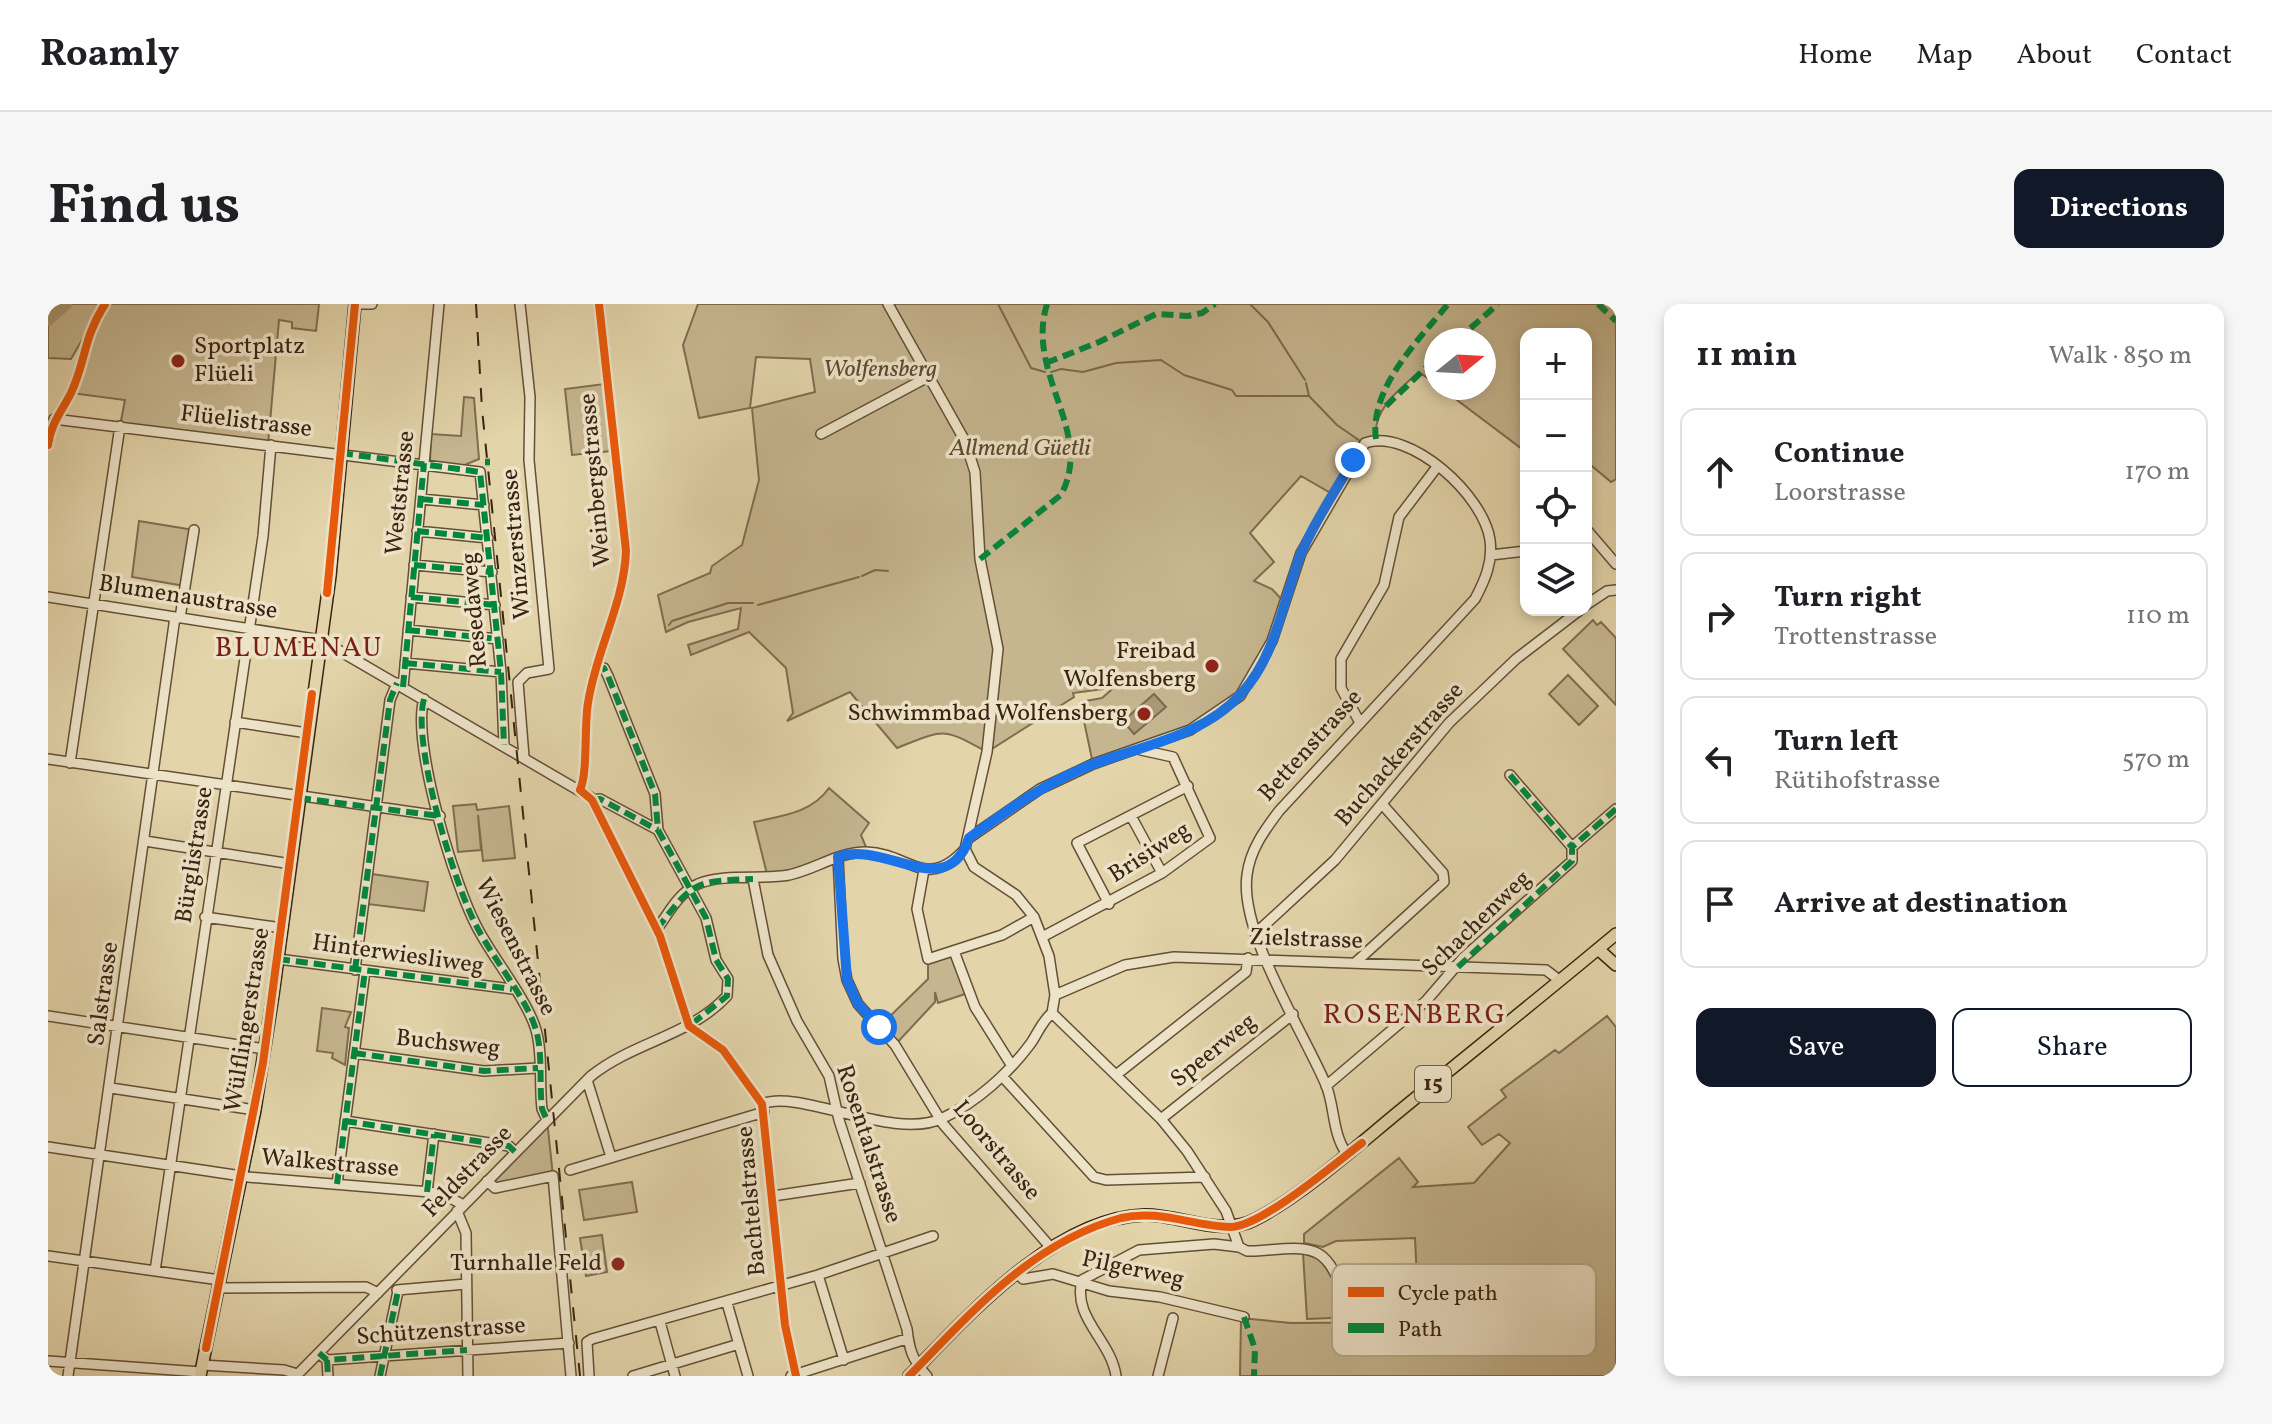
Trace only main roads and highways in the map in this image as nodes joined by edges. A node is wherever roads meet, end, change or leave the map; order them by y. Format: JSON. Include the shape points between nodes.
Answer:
{"nodes":[{"id":1,"x":355,"y":304,"type":"edge"},
{"id":2,"x":1616,"y":934,"type":"edge"},
{"id":3,"x":1598,"y":949,"type":"junction"},
{"id":4,"x":1616,"y":965,"type":"edge"},
{"id":5,"x":201,"y":1371,"type":"edge"},
{"id":6,"x":909,"y":1376,"type":"edge"}],
"edges":[{"from":1,"to":5,"type":"main road","name":"Wülflingerstrasse","via":[[321,640],[278,959],[255,1110]]},
{"from":2,"to":3,"type":"main road","number":"15"},
{"from":3,"to":4,"type":"main road"},
{"from":3,"to":6,"type":"main road","number":"15","via":[[1270,1211],[1232,1227],[1155,1215],[1097,1227],[1017,1273]]}]}
